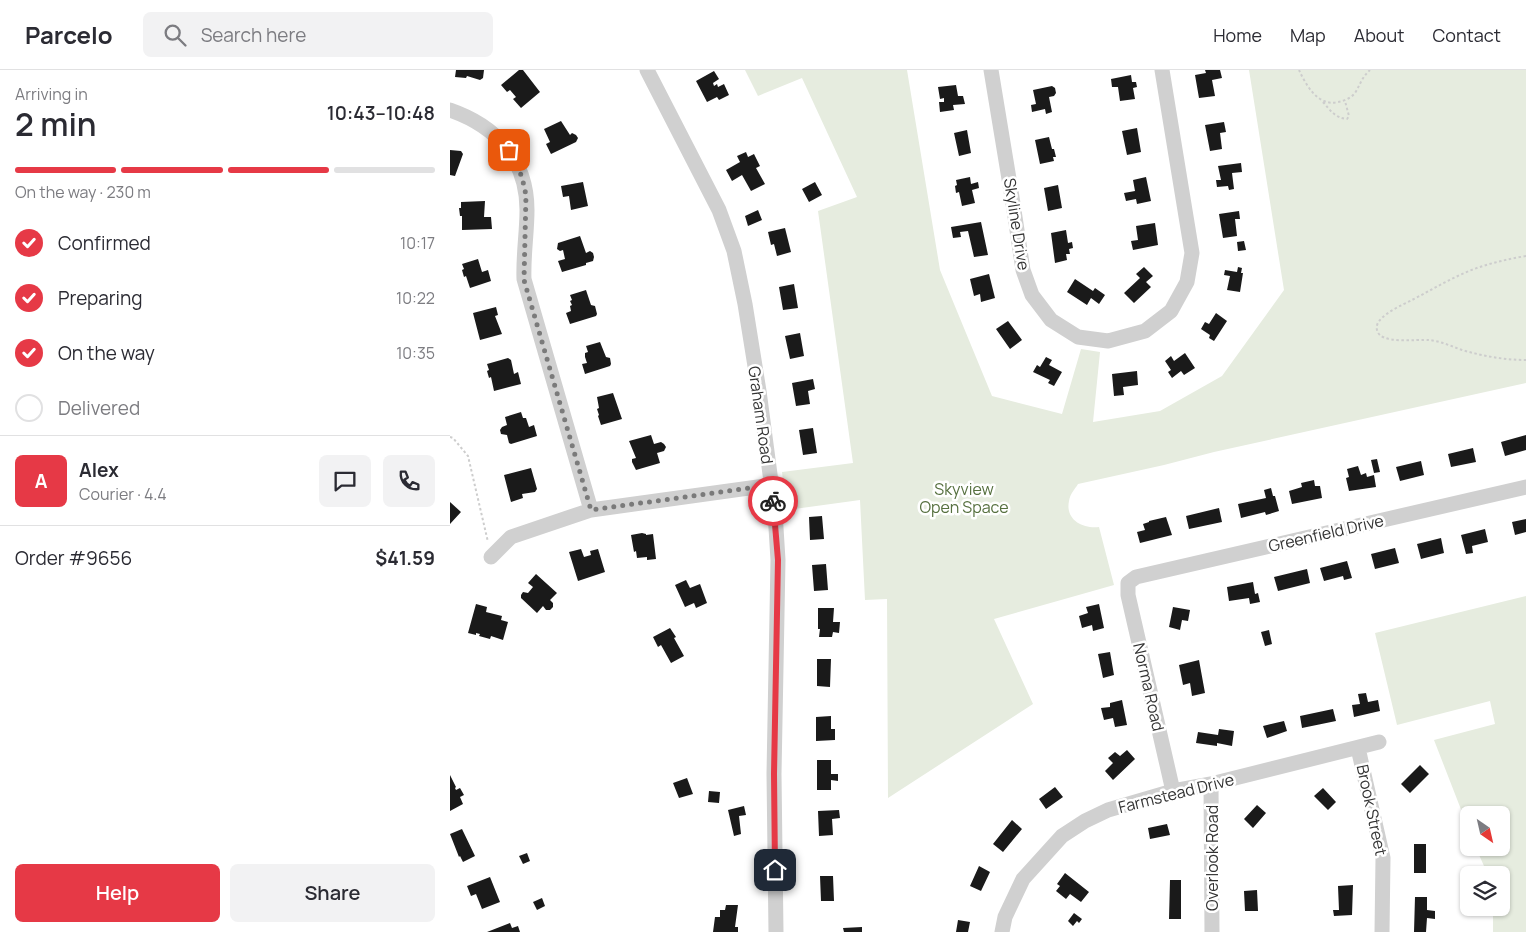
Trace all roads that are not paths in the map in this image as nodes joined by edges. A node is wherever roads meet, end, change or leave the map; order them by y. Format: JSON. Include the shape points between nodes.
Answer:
{"nodes":[{"id":1,"x":647,"y":70,"type":"edge"},
{"id":2,"x":991,"y":70,"type":"edge"},
{"id":3,"x":1162,"y":70,"type":"edge"},
{"id":4,"x":450,"y":110,"type":"edge"},
{"id":5,"x":771,"y":485,"type":"junction"},
{"id":6,"x":1526,"y":487,"type":"edge"},
{"id":7,"x":591,"y":510,"type":"junction"},
{"id":8,"x":492,"y":557,"type":"road end"},
{"id":9,"x":1128,"y":582,"type":"joint"},
{"id":10,"x":1379,"y":742,"type":"dead end"},
{"id":11,"x":1358,"y":748,"type":"junction"},
{"id":12,"x":1211,"y":784,"type":"junction"},
{"id":13,"x":1173,"y":791,"type":"junction"},
{"id":14,"x":776,"y":932,"type":"edge"},
{"id":15,"x":1002,"y":932,"type":"edge"},
{"id":16,"x":1212,"y":932,"type":"edge"},
{"id":17,"x":1382,"y":932,"type":"edge"}],
"edges":[{"from":1,"to":5,"type":"street","name":"Graham Road","via":[[719,210],[734,251],[756,372]]},
{"from":2,"to":3,"type":"street","name":"Skyline Drive","via":[[1023,270],[1032,295],[1051,320],[1078,337],[1108,341],[1145,331],[1171,311],[1187,282],[1192,253]]},
{"from":4,"to":7,"type":"street","via":[[467,116],[496,136],[509,150],[522,177],[527,211],[524,280]]},
{"from":5,"to":7,"type":"street"},
{"from":5,"to":14,"type":"street","name":"Graham Road","via":[[778,560],[774,774]]},
{"from":6,"to":9,"type":"street","name":"Greenfield Drive","via":[[1136,577]]},
{"from":7,"to":8,"type":"street","via":[[511,537]]},
{"from":9,"to":13,"type":"street","name":"Norma Road","via":[[1128,595]]},
{"from":10,"to":11,"type":"street","name":"Farmstead Drive"},
{"from":11,"to":12,"type":"street","name":"Farmstead Drive"},
{"from":11,"to":17,"type":"street","name":"Brook Street","via":[[1383,858]]},
{"from":12,"to":13,"type":"street","name":"Farmstead Drive"},
{"from":12,"to":16,"type":"street","name":"Overlook Road"},
{"from":13,"to":15,"type":"street","name":"Farmstead Drive","via":[[1108,810],[1085,820],[1062,836],[1023,879],[1005,917]]}]}
